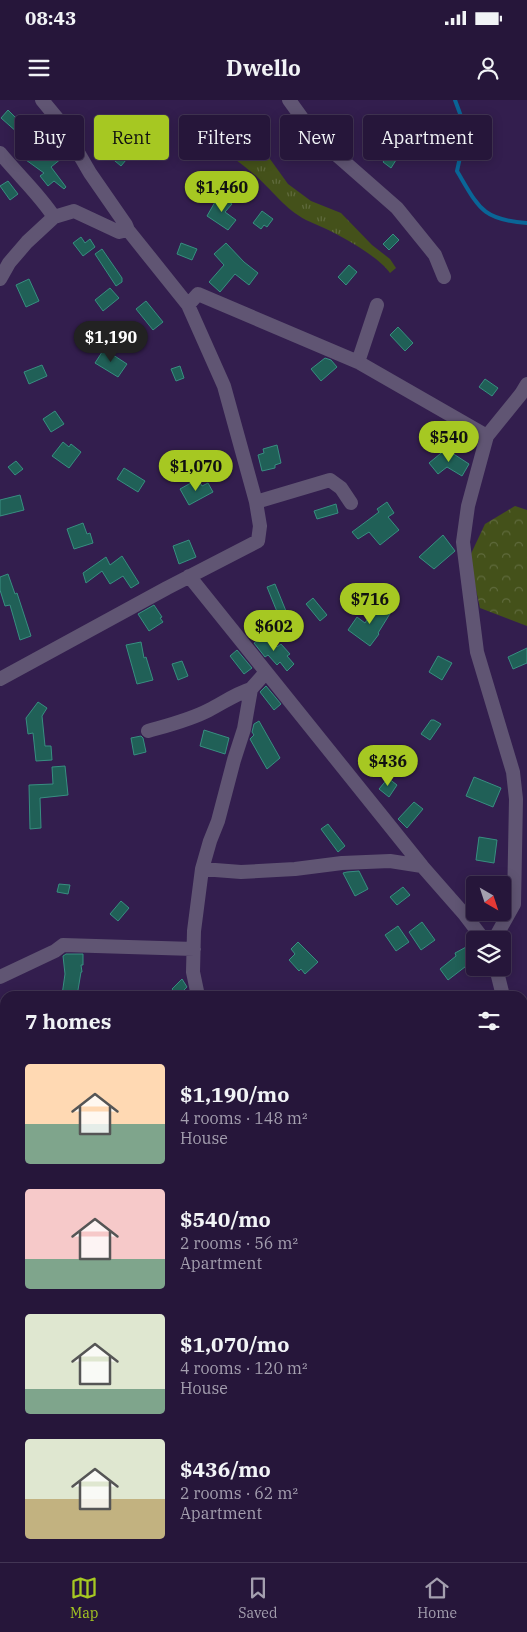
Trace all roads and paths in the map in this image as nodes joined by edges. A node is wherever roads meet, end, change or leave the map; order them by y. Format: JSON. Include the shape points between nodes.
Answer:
{"nodes":[{"id":1,"x":42,"y":100,"type":"edge"},
{"id":2,"x":289,"y":100,"type":"edge"},
{"id":3,"x":0,"y":153,"type":"edge"},
{"id":4,"x":54,"y":217,"type":"junction"},
{"id":5,"x":128,"y":230,"type":"junction"},
{"id":6,"x":444,"y":277,"type":"dead end"},
{"id":7,"x":0,"y":279,"type":"edge"},
{"id":8,"x":188,"y":305,"type":"junction"},
{"id":9,"x":377,"y":305,"type":"dead end"},
{"id":10,"x":358,"y":362,"type":"junction"},
{"id":11,"x":527,"y":384,"type":"edge"},
{"id":12,"x":487,"y":436,"type":"junction"},
{"id":13,"x":256,"y":502,"type":"junction"},
{"id":14,"x":351,"y":503,"type":"dead end"},
{"id":15,"x":189,"y":576,"type":"junction"},
{"id":16,"x":266,"y":672,"type":"junction"},
{"id":17,"x":0,"y":679,"type":"edge"},
{"id":18,"x":251,"y":689,"type":"junction"},
{"id":19,"x":148,"y":731,"type":"dead end"},
{"id":20,"x":422,"y":866,"type":"junction"},
{"id":21,"x":202,"y":869,"type":"junction"},
{"id":22,"x":477,"y":931,"type":"edge"},
{"id":23,"x":499,"y":931,"type":"edge"},
{"id":24,"x":194,"y":949,"type":"junction"},
{"id":25,"x":498,"y":976,"type":"edge"},
{"id":26,"x":0,"y":977,"type":"edge"},
{"id":27,"x":197,"y":991,"type":"edge"},
{"id":28,"x":502,"y":991,"type":"edge"}],
"edges":[{"from":1,"to":5,"type":"street","via":[[61,123]]},
{"from":2,"to":6,"type":"street","via":[[315,136],[397,208],[435,255]]},
{"from":3,"to":4,"type":"street","via":[[43,200]]},
{"from":4,"to":5,"type":"street","via":[[74,211],[119,232]]},
{"from":4,"to":7,"type":"street","via":[[27,242]]},
{"from":5,"to":8,"type":"street"},
{"from":8,"to":10,"type":"street","via":[[198,294]]},
{"from":8,"to":13,"type":"street","via":[[224,386]]},
{"from":9,"to":10,"type":"street"},
{"from":10,"to":12,"type":"street"},
{"from":11,"to":12,"type":"street"},
{"from":12,"to":23,"type":"street","via":[[468,506],[464,558],[477,652],[513,772],[516,799],[514,904]]},
{"from":13,"to":14,"type":"street","via":[[330,480],[341,488]]},
{"from":13,"to":15,"type":"street","via":[[260,526],[258,541]]},
{"from":15,"to":16,"type":"street"},
{"from":15,"to":17,"type":"street"},
{"from":16,"to":18,"type":"street"},
{"from":16,"to":20,"type":"street"},
{"from":18,"to":19,"type":"street","via":[[188,719]]},
{"from":18,"to":21,"type":"street","via":[[244,730]]},
{"from":20,"to":21,"type":"street","via":[[390,861],[342,863],[295,870],[241,872]]},
{"from":20,"to":22,"type":"street"},
{"from":21,"to":24,"type":"street"},
{"from":24,"to":26,"type":"street","via":[[63,945]]},
{"from":24,"to":27,"type":"street"},
{"from":25,"to":28,"type":"street"}]}
